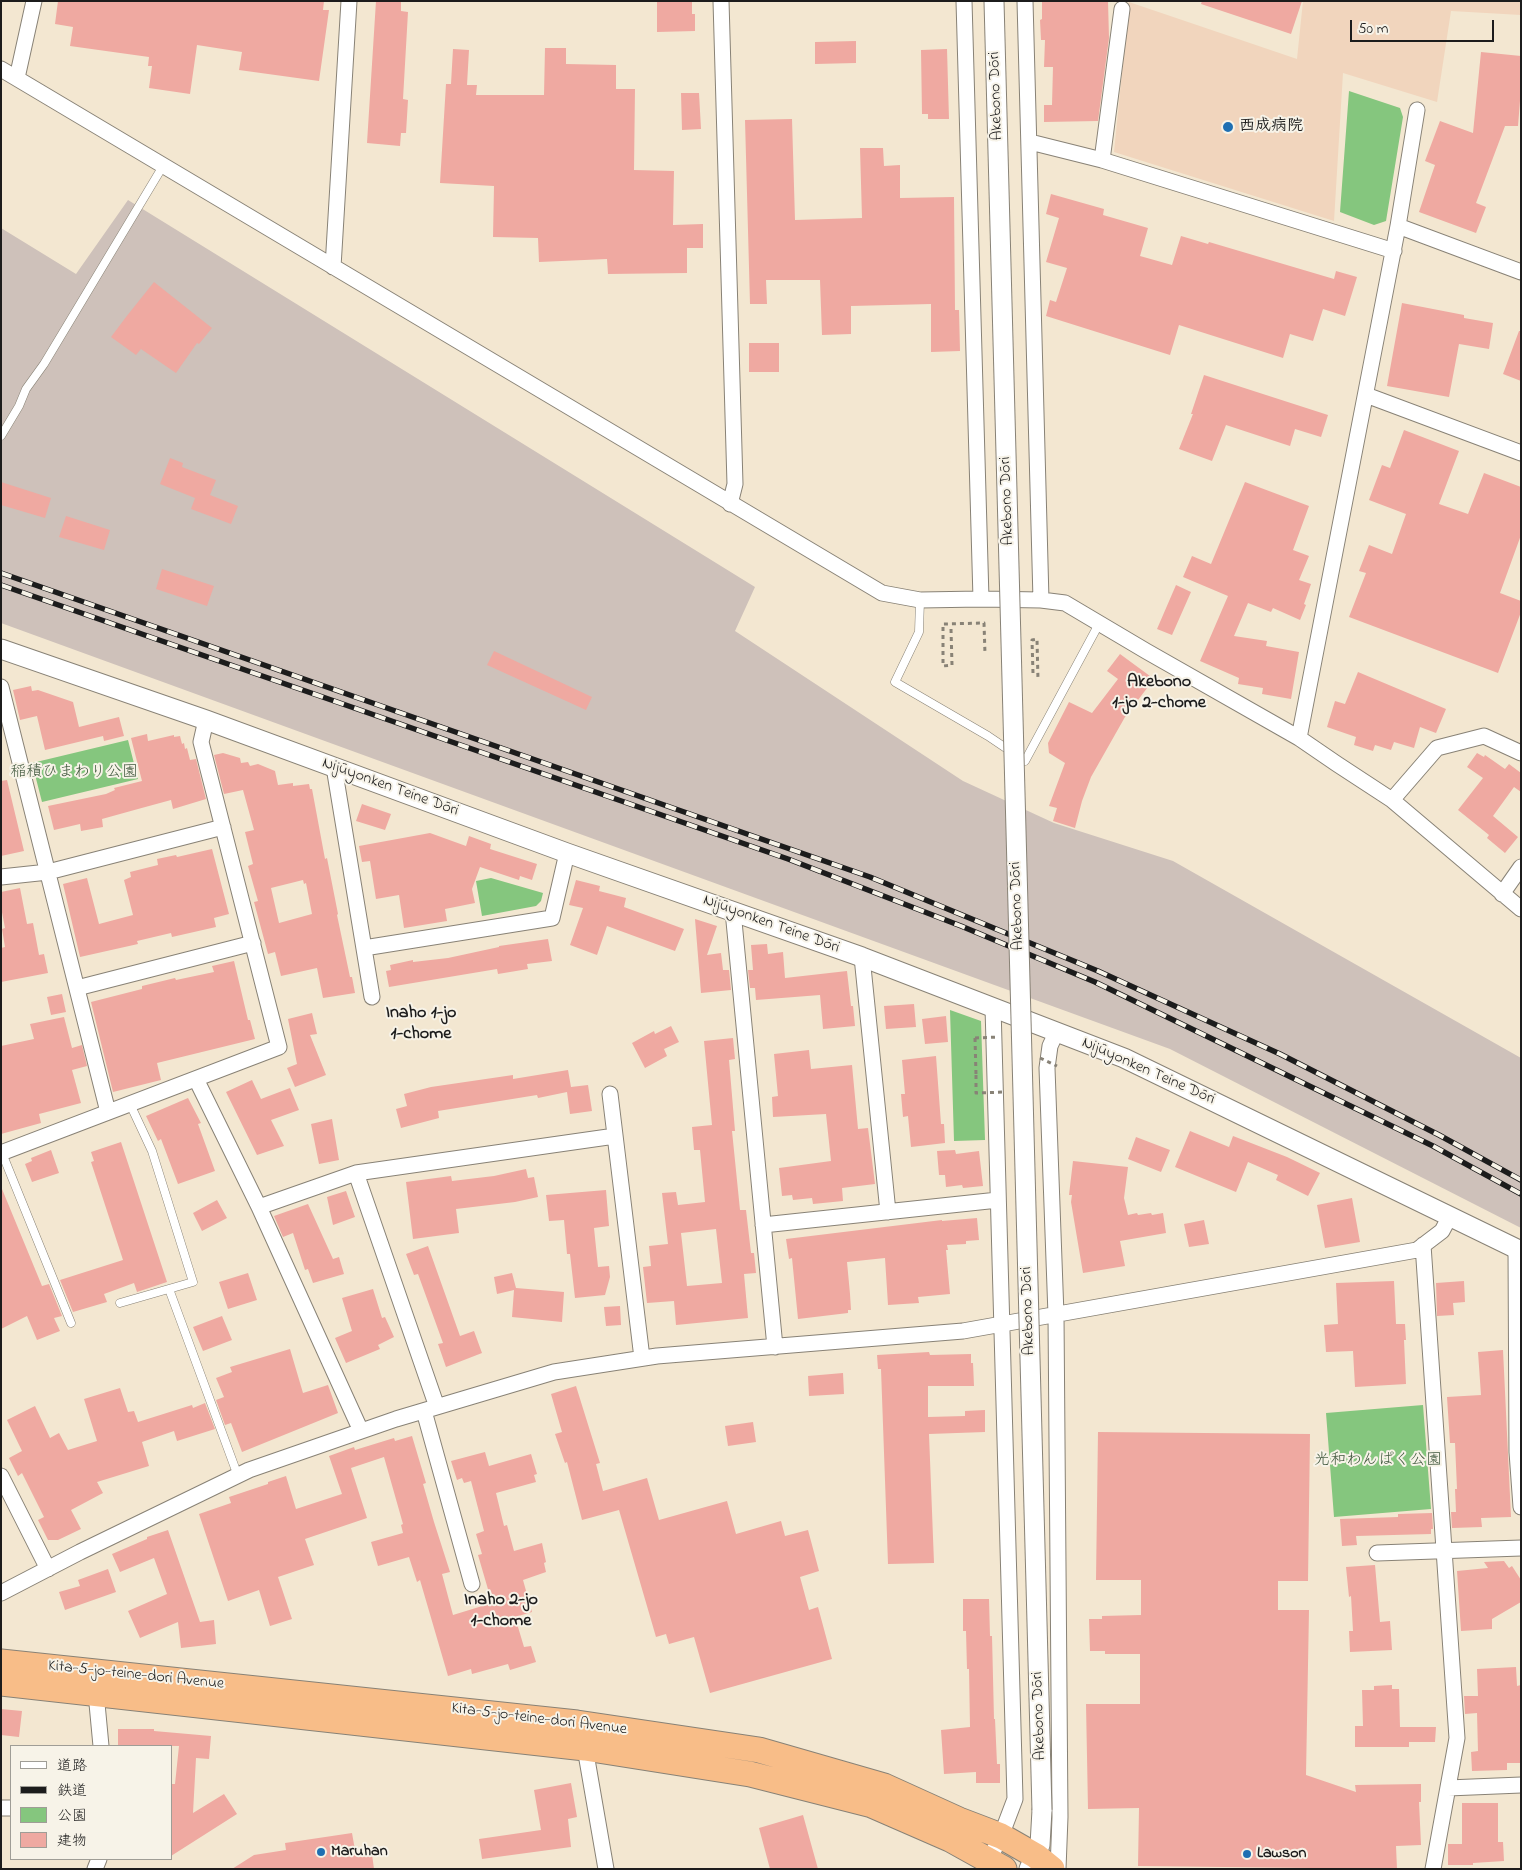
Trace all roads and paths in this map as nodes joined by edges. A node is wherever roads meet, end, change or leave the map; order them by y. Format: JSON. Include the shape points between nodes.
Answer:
{"nodes":[{"id":1,"x":34,"y":1,"type":"edge"},
{"id":2,"x":349,"y":1,"type":"edge"},
{"id":3,"x":721,"y":1,"type":"edge"},
{"id":4,"x":964,"y":1,"type":"edge"},
{"id":5,"x":994,"y":1,"type":"edge"},
{"id":6,"x":1025,"y":1,"type":"edge"},
{"id":7,"x":1122,"y":9,"type":"dead end"},
{"id":8,"x":1,"y":69,"type":"edge"},
{"id":9,"x":16,"y":78,"type":"junction"},
{"id":10,"x":1417,"y":110,"type":"dead end"},
{"id":11,"x":1030,"y":142,"type":"junction"},
{"id":12,"x":1102,"y":160,"type":"junction"},
{"id":13,"x":163,"y":166,"type":"junction"},
{"id":14,"x":1398,"y":226,"type":"junction"},
{"id":15,"x":1394,"y":251,"type":"junction"},
{"id":16,"x":333,"y":268,"type":"junction"},
{"id":17,"x":1521,"y":272,"type":"edge"},
{"id":18,"x":1366,"y":395,"type":"junction"},
{"id":19,"x":1,"y":436,"type":"edge"},
{"id":20,"x":1521,"y":453,"type":"edge"},
{"id":21,"x":730,"y":504,"type":"junction"},
{"id":22,"x":981,"y":599,"type":"junction"},
{"id":23,"x":920,"y":600,"type":"junction"},
{"id":24,"x":1041,"y":600,"type":"junction"},
{"id":25,"x":1100,"y":622,"type":"junction"},
{"id":26,"x":951,"y":629,"type":"dead end"},
{"id":27,"x":2,"y":653,"type":"edge"},
{"id":28,"x":985,"y":654,"type":"dead end"},
{"id":29,"x":1033,"y":678,"type":"dead end"},
{"id":30,"x":1038,"y":680,"type":"dead end"},
{"id":31,"x":1,"y":687,"type":"edge"},
{"id":32,"x":206,"y":720,"type":"junction"},
{"id":33,"x":1299,"y":738,"type":"junction"},
{"id":34,"x":1521,"y":753,"type":"edge"},
{"id":35,"x":334,"y":768,"type":"junction"},
{"id":36,"x":1392,"y":800,"type":"junction"},
{"id":37,"x":223,"y":827,"type":"junction"},
{"id":38,"x":567,"y":853,"type":"junction"},
{"id":39,"x":1521,"y":867,"type":"edge"},
{"id":40,"x":48,"y":872,"type":"junction"},
{"id":41,"x":1,"y":877,"type":"edge"},
{"id":42,"x":1502,"y":894,"type":"junction"},
{"id":43,"x":1521,"y":909,"type":"edge"},
{"id":44,"x":733,"y":911,"type":"junction"},
{"id":45,"x":253,"y":944,"type":"junction"},
{"id":46,"x":364,"y":948,"type":"junction"},
{"id":47,"x":862,"y":957,"type":"junction"},
{"id":48,"x":77,"y":988,"type":"junction"},
{"id":49,"x":372,"y":997,"type":"dead end"},
{"id":50,"x":993,"y":1007,"type":"junction"},
{"id":51,"x":1056,"y":1031,"type":"junction"},
{"id":52,"x":999,"y":1037,"type":"dead end"},
{"id":53,"x":1040,"y":1058,"type":"dead end"},
{"id":54,"x":1057,"y":1066,"type":"dead end"},
{"id":55,"x":196,"y":1079,"type":"junction"},
{"id":56,"x":1008,"y":1092,"type":"dead end"},
{"id":57,"x":610,"y":1094,"type":"dead end"},
{"id":58,"x":130,"y":1104,"type":"junction"},
{"id":59,"x":108,"y":1112,"type":"junction"},
{"id":60,"x":615,"y":1136,"type":"junction"},
{"id":61,"x":1,"y":1153,"type":"edge"},
{"id":62,"x":356,"y":1173,"type":"junction"},
{"id":63,"x":998,"y":1200,"type":"junction"},
{"id":64,"x":258,"y":1207,"type":"junction"},
{"id":65,"x":888,"y":1212,"type":"junction"},
{"id":66,"x":1450,"y":1216,"type":"junction"},
{"id":67,"x":763,"y":1225,"type":"junction"},
{"id":68,"x":1423,"y":1245,"type":"junction"},
{"id":69,"x":1518,"y":1250,"type":"edge"},
{"id":70,"x":170,"y":1289,"type":"junction"},
{"id":71,"x":120,"y":1303,"type":"dead end"},
{"id":72,"x":1056,"y":1315,"type":"junction"},
{"id":73,"x":71,"y":1324,"type":"dead end"},
{"id":74,"x":1002,"y":1324,"type":"junction"},
{"id":75,"x":775,"y":1347,"type":"junction"},
{"id":76,"x":642,"y":1358,"type":"junction"},
{"id":77,"x":431,"y":1409,"type":"junction"},
{"id":78,"x":361,"y":1431,"type":"junction"},
{"id":79,"x":1519,"y":1453,"type":"edge"},
{"id":80,"x":1,"y":1476,"type":"edge"},
{"id":81,"x":238,"y":1476,"type":"junction"},
{"id":82,"x":1521,"y":1507,"type":"edge"},
{"id":83,"x":1521,"y":1548,"type":"edge"},
{"id":84,"x":1444,"y":1550,"type":"junction"},
{"id":85,"x":1377,"y":1553,"type":"dead end"},
{"id":86,"x":48,"y":1569,"type":"junction"},
{"id":87,"x":472,"y":1584,"type":"dead end"},
{"id":88,"x":1,"y":1592,"type":"edge"},
{"id":89,"x":1,"y":1662,"type":"edge"},
{"id":90,"x":1,"y":1683,"type":"edge"},
{"id":91,"x":96,"y":1693,"type":"junction"},
{"id":92,"x":101,"y":1745,"type":"edge"},
{"id":93,"x":585,"y":1748,"type":"junction"},
{"id":94,"x":1521,"y":1785,"type":"edge"},
{"id":95,"x":1448,"y":1788,"type":"junction"},
{"id":96,"x":1001,"y":1836,"type":"junction"},
{"id":97,"x":996,"y":1864,"type":"edge"},
{"id":98,"x":1039,"y":1865,"type":"edge"},
{"id":99,"x":606,"y":1869,"type":"edge"},
{"id":100,"x":1058,"y":1869,"type":"edge"},
{"id":101,"x":1433,"y":1869,"type":"edge"}],
"edges":[{"from":1,"to":9,"type":"street"},
{"from":2,"to":16,"type":"street"},
{"from":3,"to":21,"type":"street","via":[[735,484]]},
{"from":4,"to":22,"type":"street"},
{"from":5,"to":98,"type":"street","name":"Akebono Dōri","bridge":true,"via":[[1042,1810]]},
{"from":6,"to":11,"type":"street"},
{"from":7,"to":12,"type":"street"},
{"from":8,"to":9,"type":"street"},
{"from":9,"to":13,"type":"street"},
{"from":10,"to":14,"type":"street"},
{"from":11,"to":12,"type":"street"},
{"from":11,"to":24,"type":"street"},
{"from":12,"to":15,"type":"street"},
{"from":13,"to":16,"type":"street"},
{"from":13,"to":19,"type":"lane","via":[[26,389]]},
{"from":14,"to":15,"type":"street"},
{"from":14,"to":17,"type":"street"},
{"from":15,"to":18,"type":"street"},
{"from":16,"to":21,"type":"street"},
{"from":18,"to":20,"type":"street"},
{"from":18,"to":33,"type":"street"},
{"from":21,"to":23,"type":"street","via":[[882,593]]},
{"from":22,"to":23,"type":"street"},
{"from":22,"to":24,"type":"street"},
{"from":23,"to":25,"type":"lane","via":[[919,632],[895,682],[1025,761]]},
{"from":24,"to":25,"type":"street","via":[[1065,603]]},
{"from":25,"to":33,"type":"street"},
{"from":26,"to":28,"type":"path","via":[[952,665],[944,666],[943,624],[984,623]]},
{"from":27,"to":32,"type":"street","name":"Nijūyonken Teine Dōri"},
{"from":29,"to":30,"type":"path","via":[[1032,640],[1037,639]]},
{"from":31,"to":40,"type":"street"},
{"from":32,"to":35,"type":"street","name":"Nijūyonken Teine Dōri"},
{"from":32,"to":37,"type":"street","via":[[201,742]]},
{"from":33,"to":36,"type":"street"},
{"from":34,"to":36,"type":"street","via":[[1484,736],[1437,748]]},
{"from":35,"to":38,"type":"street","name":"Nijūyonken Teine Dōri"},
{"from":35,"to":46,"type":"street"},
{"from":36,"to":42,"type":"street"},
{"from":37,"to":40,"type":"street"},
{"from":37,"to":45,"type":"street"},
{"from":38,"to":44,"type":"street","name":"Nijūyonken Teine Dōri"},
{"from":38,"to":46,"type":"street","via":[[552,918]]},
{"from":39,"to":42,"type":"street"},
{"from":40,"to":41,"type":"street"},
{"from":40,"to":48,"type":"street"},
{"from":42,"to":43,"type":"street"},
{"from":44,"to":47,"type":"street","name":"Nijūyonken Teine Dōri"},
{"from":44,"to":67,"type":"street"},
{"from":45,"to":48,"type":"street"},
{"from":45,"to":55,"type":"street","via":[[279,1047]]},
{"from":46,"to":49,"type":"street"},
{"from":47,"to":50,"type":"street","name":"Nijūyonken Teine Dōri"},
{"from":47,"to":65,"type":"street"},
{"from":48,"to":59,"type":"street"},
{"from":50,"to":51,"type":"street","name":"Nijūyonken Teine Dōri"},
{"from":50,"to":63,"type":"street"},
{"from":51,"to":66,"type":"street","name":"Nijūyonken Teine Dōri","via":[[1124,1058]]},
{"from":51,"to":72,"type":"street","via":[[1047,1068]]},
{"from":52,"to":56,"type":"path","bridge":true,"via":[[975,1038],[976,1093]]},
{"from":53,"to":54,"type":"path","bridge":true},
{"from":55,"to":58,"type":"street"},
{"from":55,"to":64,"type":"street"},
{"from":57,"to":60,"type":"street"},
{"from":58,"to":59,"type":"street"},
{"from":58,"to":70,"type":"lane","via":[[152,1151],[192,1282]]},
{"from":59,"to":61,"type":"street"},
{"from":60,"to":62,"type":"street"},
{"from":60,"to":76,"type":"street"},
{"from":61,"to":73,"type":"lane"},
{"from":62,"to":64,"type":"street"},
{"from":62,"to":77,"type":"street"},
{"from":63,"to":65,"type":"street"},
{"from":63,"to":74,"type":"street"},
{"from":64,"to":78,"type":"street"},
{"from":65,"to":67,"type":"street"},
{"from":66,"to":68,"type":"street","via":[[1442,1230]]},
{"from":66,"to":69,"type":"street","name":"Nijūyonken Teine Dōri"},
{"from":67,"to":75,"type":"street"},
{"from":68,"to":72,"type":"street","via":[[1417,1250]]},
{"from":68,"to":84,"type":"street"},
{"from":69,"to":79,"type":"street"},
{"from":70,"to":71,"type":"lane"},
{"from":70,"to":81,"type":"lane"},
{"from":72,"to":74,"type":"street"},
{"from":72,"to":100,"type":"street"},
{"from":74,"to":75,"type":"street","via":[[963,1332]]},
{"from":74,"to":96,"type":"street","via":[[1014,1799]]},
{"from":75,"to":76,"type":"street"},
{"from":76,"to":77,"type":"street","via":[[554,1372]]},
{"from":77,"to":78,"type":"street"},
{"from":77,"to":87,"type":"street"},
{"from":78,"to":81,"type":"street"},
{"from":79,"to":82,"type":"street"},
{"from":80,"to":86,"type":"street"},
{"from":81,"to":86,"type":"street"},
{"from":83,"to":84,"type":"street"},
{"from":84,"to":85,"type":"street"},
{"from":84,"to":95,"type":"street","via":[[1457,1738]]},
{"from":86,"to":88,"type":"street"},
{"from":89,"to":96,"type":"highway","name":"Kita-5-jo-teine-dori Avenue","via":[[577,1723],[759,1750],[884,1786]]},
{"from":90,"to":91,"type":"highway","name":"Kita-5-jo-teine-dori Avenue"},
{"from":91,"to":92,"type":"street"},
{"from":91,"to":93,"type":"highway","name":"Kita-5-jo-teine-dori Avenue"},
{"from":93,"to":97,"type":"highway","name":"Kita-5-jo-teine-dori Avenue","via":[[750,1774],[872,1805],[950,1839]]},
{"from":93,"to":99,"type":"street"},
{"from":94,"to":95,"type":"street"},
{"from":95,"to":101,"type":"street"},
{"from":96,"to":97,"type":"street"},
{"from":96,"to":98,"type":"highway","name":"Kita-5-jo-teine-dori Avenue"}]}
